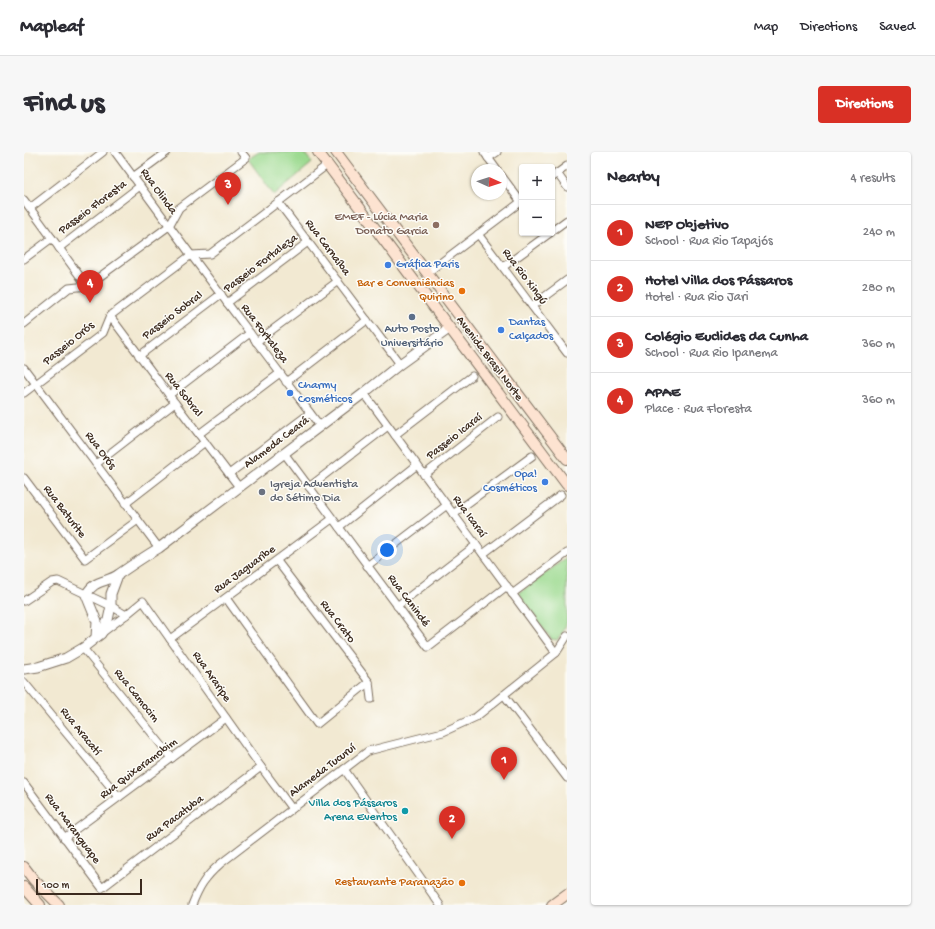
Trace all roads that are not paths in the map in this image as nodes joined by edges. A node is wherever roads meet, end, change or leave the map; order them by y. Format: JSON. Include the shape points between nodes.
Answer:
{"nodes":[{"id":1,"x":103,"y":152,"type":"edge"},
{"id":2,"x":115,"y":152,"type":"edge"},
{"id":3,"x":167,"y":152,"type":"edge"},
{"id":4,"x":318,"y":152,"type":"edge"},
{"id":5,"x":336,"y":152,"type":"edge"},
{"id":6,"x":484,"y":152,"type":"edge"},
{"id":7,"x":497,"y":152,"type":"edge"},
{"id":8,"x":244,"y":155,"type":"edge"},
{"id":9,"x":488,"y":158,"type":"junction"},
{"id":10,"x":492,"y":164,"type":"edge"},
{"id":11,"x":327,"y":165,"type":"junction"},
{"id":12,"x":567,"y":166,"type":"edge"},
{"id":13,"x":555,"y":174,"type":"edge"},
{"id":14,"x":555,"y":176,"type":"edge"},
{"id":15,"x":133,"y":177,"type":"junction"},
{"id":16,"x":507,"y":183,"type":"edge"},
{"id":17,"x":140,"y":186,"type":"junction"},
{"id":18,"x":567,"y":187,"type":"edge"},
{"id":19,"x":24,"y":200,"type":"edge"},
{"id":20,"x":520,"y":200,"type":"edge"},
{"id":21,"x":278,"y":202,"type":"junction"},
{"id":22,"x":519,"y":203,"type":"edge"},
{"id":23,"x":30,"y":208,"type":"junction"},
{"id":24,"x":567,"y":220,"type":"edge"},
{"id":25,"x":169,"y":226,"type":"junction"},
{"id":26,"x":555,"y":229,"type":"edge"},
{"id":27,"x":478,"y":234,"type":"junction"},
{"id":28,"x":546,"y":236,"type":"edge"},
{"id":29,"x":52,"y":238,"type":"junction"},
{"id":30,"x":308,"y":242,"type":"junction"},
{"id":31,"x":59,"y":248,"type":"junction"},
{"id":32,"x":190,"y":255,"type":"junction"},
{"id":33,"x":24,"y":259,"type":"edge"},
{"id":34,"x":503,"y":268,"type":"junction"},
{"id":35,"x":427,"y":273,"type":"junction"},
{"id":36,"x":567,"y":280,"type":"edge"},
{"id":37,"x":338,"y":281,"type":"junction"},
{"id":38,"x":87,"y":286,"type":"junction"},
{"id":39,"x":221,"y":294,"type":"junction"},
{"id":40,"x":227,"y":303,"type":"junction"},
{"id":41,"x":532,"y":306,"type":"junction"},
{"id":42,"x":110,"y":316,"type":"junction"},
{"id":43,"x":367,"y":320,"type":"junction"},
{"id":44,"x":24,"y":324,"type":"edge"},
{"id":45,"x":450,"y":328,"type":"junction"},
{"id":46,"x":250,"y":333,"type":"junction"},
{"id":47,"x":256,"y":342,"type":"junction"},
{"id":48,"x":565,"y":345,"type":"edge"},
{"id":49,"x":567,"y":353,"type":"edge"},
{"id":50,"x":139,"y":356,"type":"junction"},
{"id":51,"x":400,"y":364,"type":"junction"},
{"id":52,"x":24,"y":368,"type":"edge"},
{"id":53,"x":280,"y":373,"type":"junction"},
{"id":54,"x":472,"y":376,"type":"dead end"},
{"id":55,"x":286,"y":382,"type":"junction"},
{"id":56,"x":36,"y":384,"type":"junction"},
{"id":57,"x":364,"y":393,"type":"junction"},
{"id":58,"x":24,"y":394,"type":"edge"},
{"id":59,"x":169,"y":395,"type":"junction"},
{"id":60,"x":175,"y":403,"type":"junction"},
{"id":61,"x":310,"y":413,"type":"junction"},
{"id":62,"x":498,"y":417,"type":"dead end"},
{"id":63,"x":320,"y":426,"type":"junction"},
{"id":64,"x":388,"y":426,"type":"junction"},
{"id":65,"x":199,"y":434,"type":"junction"},
{"id":66,"x":395,"y":435,"type":"junction"},
{"id":67,"x":205,"y":442,"type":"junction"},
{"id":68,"x":284,"y":454,"type":"junction"},
{"id":69,"x":532,"y":456,"type":"dead end"},
{"id":70,"x":567,"y":459,"type":"edge"},
{"id":71,"x":96,"y":464,"type":"junction"},
{"id":72,"x":417,"y":465,"type":"junction"},
{"id":73,"x":229,"y":474,"type":"junction"},
{"id":74,"x":424,"y":475,"type":"junction"},
{"id":75,"x":24,"y":478,"type":"edge"},
{"id":76,"x":567,"y":485,"type":"edge"},
{"id":77,"x":239,"y":487,"type":"junction"},
{"id":78,"x":309,"y":487,"type":"junction"},
{"id":79,"x":561,"y":495,"type":"dead end"},
{"id":80,"x":125,"y":504,"type":"junction"},
{"id":81,"x":446,"y":505,"type":"junction"},
{"id":82,"x":453,"y":514,"type":"junction"},
{"id":83,"x":332,"y":519,"type":"junction"},
{"id":84,"x":138,"y":520,"type":"junction"},
{"id":85,"x":338,"y":527,"type":"junction"},
{"id":86,"x":476,"y":545,"type":"junction"},
{"id":87,"x":159,"y":548,"type":"junction"},
{"id":88,"x":567,"y":553,"type":"edge"},
{"id":89,"x":483,"y":554,"type":"junction"},
{"id":90,"x":277,"y":560,"type":"junction"},
{"id":91,"x":367,"y":566,"type":"junction"},
{"id":92,"x":118,"y":575,"type":"junction"},
{"id":93,"x":94,"y":584,"type":"junction"},
{"id":94,"x":506,"y":586,"type":"junction"},
{"id":95,"x":111,"y":594,"type":"junction"},
{"id":96,"x":512,"y":594,"type":"junction"},
{"id":97,"x":86,"y":595,"type":"junction"},
{"id":98,"x":25,"y":598,"type":"edge"},
{"id":99,"x":226,"y":598,"type":"junction"},
{"id":100,"x":111,"y":606,"type":"junction"},
{"id":101,"x":398,"y":606,"type":"junction"},
{"id":102,"x":126,"y":615,"type":"junction"},
{"id":103,"x":99,"y":636,"type":"junction"},
{"id":104,"x":567,"y":636,"type":"edge"},
{"id":105,"x":170,"y":639,"type":"junction"},
{"id":106,"x":83,"y":648,"type":"junction"},
{"id":107,"x":556,"y":654,"type":"junction"},
{"id":108,"x":24,"y":669,"type":"edge"},
{"id":109,"x":24,"y":682,"type":"edge"},
{"id":110,"x":369,"y":682,"type":"junction"},
{"id":111,"x":504,"y":695,"type":"junction"},
{"id":112,"x":370,"y":700,"type":"dead end"},
{"id":113,"x":226,"y":718,"type":"junction"},
{"id":114,"x":172,"y":758,"type":"junction"},
{"id":115,"x":261,"y":767,"type":"junction"},
{"id":116,"x":344,"y":769,"type":"junction"},
{"id":117,"x":567,"y":778,"type":"edge"},
{"id":118,"x":24,"y":783,"type":"edge"},
{"id":119,"x":119,"y":797,"type":"junction"},
{"id":120,"x":292,"y":809,"type":"junction"},
{"id":121,"x":64,"y":838,"type":"junction"},
{"id":122,"x":24,"y":867,"type":"edge"},
{"id":123,"x":24,"y":887,"type":"edge"},
{"id":124,"x":102,"y":888,"type":"joint"},
{"id":125,"x":567,"y":894,"type":"edge"},
{"id":126,"x":40,"y":905,"type":"edge"},
{"id":127,"x":59,"y":905,"type":"edge"},
{"id":128,"x":192,"y":905,"type":"edge"},
{"id":129,"x":440,"y":905,"type":"edge"},
{"id":130,"x":552,"y":905,"type":"edge"}],
"edges":[{"from":1,"to":23,"type":"street"},
{"from":2,"to":15,"type":"street","name":"Rua Olinda"},
{"from":3,"to":15,"type":"street"},
{"from":4,"to":11,"type":"main road","name":"Avenida Brasil Norte"},
{"from":5,"to":35,"type":"main road","name":"Avenida Brasil Norte"},
{"from":6,"to":9,"type":"street"},
{"from":7,"to":9,"type":"street"},
{"from":8,"to":25,"type":"street","via":[[179,208]]},
{"from":9,"to":10,"type":"street"},
{"from":11,"to":21,"type":"street"},
{"from":11,"to":45,"type":"main road","name":"Avenida Brasil Norte"},
{"from":12,"to":13,"type":"street"},
{"from":14,"to":18,"type":"street"},
{"from":15,"to":17,"type":"street","name":"Rua Olinda"},
{"from":16,"to":20,"type":"street"},
{"from":17,"to":25,"type":"street","name":"Rua Olinda"},
{"from":17,"to":31,"type":"street","name":"Passeio Floresta"},
{"from":19,"to":23,"type":"street"},
{"from":21,"to":30,"type":"street","name":"Rua Carnaíba"},
{"from":21,"to":32,"type":"street","via":[[210,254]]},
{"from":22,"to":27,"type":"street"},
{"from":23,"to":29,"type":"street"},
{"from":24,"to":26,"type":"street"},
{"from":25,"to":32,"type":"street","name":"Rua Olinda"},
{"from":25,"to":38,"type":"street"},
{"from":27,"to":34,"type":"street","name":"Rua Rio Xingú"},
{"from":27,"to":35,"type":"street"},
{"from":28,"to":34,"type":"street"},
{"from":29,"to":31,"type":"street"},
{"from":29,"to":33,"type":"street"},
{"from":30,"to":37,"type":"street","name":"Rua Carnaíba"},
{"from":30,"to":40,"type":"street","name":"Passeio Fortaleza"},
{"from":31,"to":38,"type":"street"},
{"from":32,"to":39,"type":"street","name":"Rua Fortaleza"},
{"from":32,"to":42,"type":"street"},
{"from":34,"to":41,"type":"street","name":"Rua Rio Xingú"},
{"from":35,"to":70,"type":"main road","name":"Avenida Brasil Norte"},
{"from":36,"to":41,"type":"street"},
{"from":37,"to":43,"type":"street","name":"Rua Carnaíba"},
{"from":37,"to":47,"type":"street"},
{"from":38,"to":44,"type":"street","via":[[69,288]]},
{"from":39,"to":40,"type":"street","name":"Rua Fortaleza"},
{"from":39,"to":50,"type":"street","name":"Passeio Sobral"},
{"from":40,"to":46,"type":"street","name":"Rua Fortaleza"},
{"from":41,"to":48,"type":"street","name":"Rua Rio Xingú"},
{"from":42,"to":50,"type":"street","name":"Rua Sobral"},
{"from":42,"to":56,"type":"street","name":"Passeio Orós","via":[[103,333]]},
{"from":43,"to":51,"type":"street","name":"Rua Carnaíba"},
{"from":43,"to":55,"type":"street"},
{"from":45,"to":51,"type":"street","name":"Alameda Ceará"},
{"from":45,"to":76,"type":"main road","name":"Avenida Brasil Norte"},
{"from":46,"to":47,"type":"street","name":"Rua Fortaleza"},
{"from":46,"to":59,"type":"street"},
{"from":47,"to":53,"type":"street","name":"Rua Fortaleza"},
{"from":48,"to":49,"type":"street","name":"Rua Rio Xingú"},
{"from":50,"to":59,"type":"street","name":"Rua Sobral"},
{"from":51,"to":57,"type":"street","name":"Alameda Ceará"},
{"from":52,"to":56,"type":"street","name":"Rua Orós"},
{"from":53,"to":55,"type":"street","name":"Rua Fortaleza"},
{"from":53,"to":65,"type":"street"},
{"from":54,"to":66,"type":"street"},
{"from":55,"to":61,"type":"street","name":"Rua Fortaleza"},
{"from":56,"to":58,"type":"street","name":"Passeio Orós"},
{"from":56,"to":71,"type":"street","name":"Rua Orós"},
{"from":57,"to":63,"type":"street","name":"Alameda Ceará"},
{"from":57,"to":64,"type":"street","name":"Rua Icaraí"},
{"from":59,"to":60,"type":"street","name":"Rua Sobral"},
{"from":60,"to":65,"type":"street","name":"Rua Sobral"},
{"from":60,"to":71,"type":"street"},
{"from":61,"to":63,"type":"street","name":"Rua Fortaleza"},
{"from":61,"to":73,"type":"street"},
{"from":62,"to":74,"type":"street","name":"Passeio Icaraí"},
{"from":63,"to":68,"type":"street","name":"Alameda Ceará"},
{"from":64,"to":66,"type":"street","name":"Rua Icaraí"},
{"from":64,"to":78,"type":"street"},
{"from":65,"to":67,"type":"street","name":"Rua Sobral"},
{"from":66,"to":72,"type":"street","name":"Rua Icaraí"},
{"from":67,"to":73,"type":"street","name":"Rua Sobral"},
{"from":67,"to":80,"type":"street"},
{"from":68,"to":77,"type":"street","name":"Alameda Ceará"},
{"from":68,"to":78,"type":"street","name":"Rua Canindé"},
{"from":69,"to":82,"type":"street"},
{"from":71,"to":80,"type":"street","name":"Rua Orós"},
{"from":72,"to":74,"type":"street","name":"Rua Icaraí"},
{"from":72,"to":85,"type":"street"},
{"from":73,"to":77,"type":"street","name":"Rua Sobral"},
{"from":74,"to":81,"type":"street","name":"Rua Icaraí"},
{"from":75,"to":84,"type":"street","name":"Rua Baturite","via":[[86,559]]},
{"from":77,"to":87,"type":"street","name":"Alameda Ceará"},
{"from":78,"to":83,"type":"street","name":"Rua Canindé"},
{"from":79,"to":89,"type":"street"},
{"from":80,"to":84,"type":"street","name":"Rua Orós"},
{"from":81,"to":82,"type":"street","name":"Rua Icaraí"},
{"from":81,"to":91,"type":"street"},
{"from":82,"to":86,"type":"street","name":"Rua Icaraí"},
{"from":83,"to":85,"type":"street","name":"Rua Canindé"},
{"from":83,"to":90,"type":"street","name":"Rua Jaguaribe"},
{"from":84,"to":87,"type":"street","name":"Rua Orós"},
{"from":85,"to":91,"type":"street","name":"Rua Canindé"},
{"from":86,"to":89,"type":"street","name":"Rua Icaraí"},
{"from":86,"to":101,"type":"street"},
{"from":87,"to":92,"type":"street","name":"Alameda Ceará"},
{"from":88,"to":96,"type":"street"},
{"from":89,"to":94,"type":"street","name":"Rua Icaraí"},
{"from":90,"to":99,"type":"street","name":"Rua Jaguaribe"},
{"from":90,"to":110,"type":"street","name":"Rua Crato"},
{"from":91,"to":101,"type":"street","name":"Rua Canindé"},
{"from":92,"to":93,"type":"street","name":"Alameda Ceará"},
{"from":92,"to":95,"type":"street"},
{"from":93,"to":95,"type":"street"},
{"from":93,"to":97,"type":"street"},
{"from":94,"to":96,"type":"street","name":"Rua Icaraí"},
{"from":94,"to":101,"type":"street","name":"Rua Canindé","via":[[428,647]]},
{"from":95,"to":100,"type":"street"},
{"from":96,"to":107,"type":"street","name":"Rua Icaraí"},
{"from":97,"to":98,"type":"street","via":[[58,582],[52,582]]},
{"from":97,"to":100,"type":"street"},
{"from":97,"to":103,"type":"street","via":[[97,622]]},
{"from":99,"to":105,"type":"street","name":"Rua Jaguaribe"},
{"from":99,"to":110,"type":"street","via":[[318,724]]},
{"from":100,"to":102,"type":"street"},
{"from":100,"to":103,"type":"street","via":[[108,620]]},
{"from":102,"to":103,"type":"street"},
{"from":102,"to":105,"type":"street","name":"Rua Araripe","via":[[143,601]]},
{"from":103,"to":106,"type":"street"},
{"from":104,"to":107,"type":"street","name":"Alameda Tucuruí"},
{"from":105,"to":113,"type":"street","name":"Rua Araripe"},
{"from":106,"to":108,"type":"street","via":[[66,658],[38,668]]},
{"from":106,"to":114,"type":"street","name":"Rua Camocim"},
{"from":107,"to":111,"type":"street","name":"Alameda Tucuruí"},
{"from":109,"to":119,"type":"street","name":"Rua Aracatí"},
{"from":110,"to":112,"type":"street"},
{"from":111,"to":116,"type":"street","name":"Alameda Tucuruí","via":[[476,717],[443,732],[368,751]]},
{"from":111,"to":117,"type":"street"},
{"from":113,"to":114,"type":"street","name":"Rua Quixeramobim"},
{"from":113,"to":115,"type":"street","name":"Rua Araripe"},
{"from":114,"to":119,"type":"street","name":"Rua Quixeramobim"},
{"from":115,"to":120,"type":"street","name":"Rua Araripe"},
{"from":115,"to":124,"type":"street","name":"Rua Pacatuba"},
{"from":116,"to":120,"type":"street","name":"Alameda Tucuruí"},
{"from":116,"to":129,"type":"street"},
{"from":118,"to":121,"type":"street","name":"Rua Maranguape"},
{"from":119,"to":121,"type":"street","name":"Rua Quixeramobim"},
{"from":120,"to":128,"type":"street","name":"Alameda Tucuruí","via":[[209,874],[198,889]]},
{"from":121,"to":124,"type":"street","name":"Rua Maranguape"},
{"from":122,"to":127,"type":"main road"},
{"from":123,"to":126,"type":"main road"},
{"from":125,"to":130,"type":"main road"}]}
